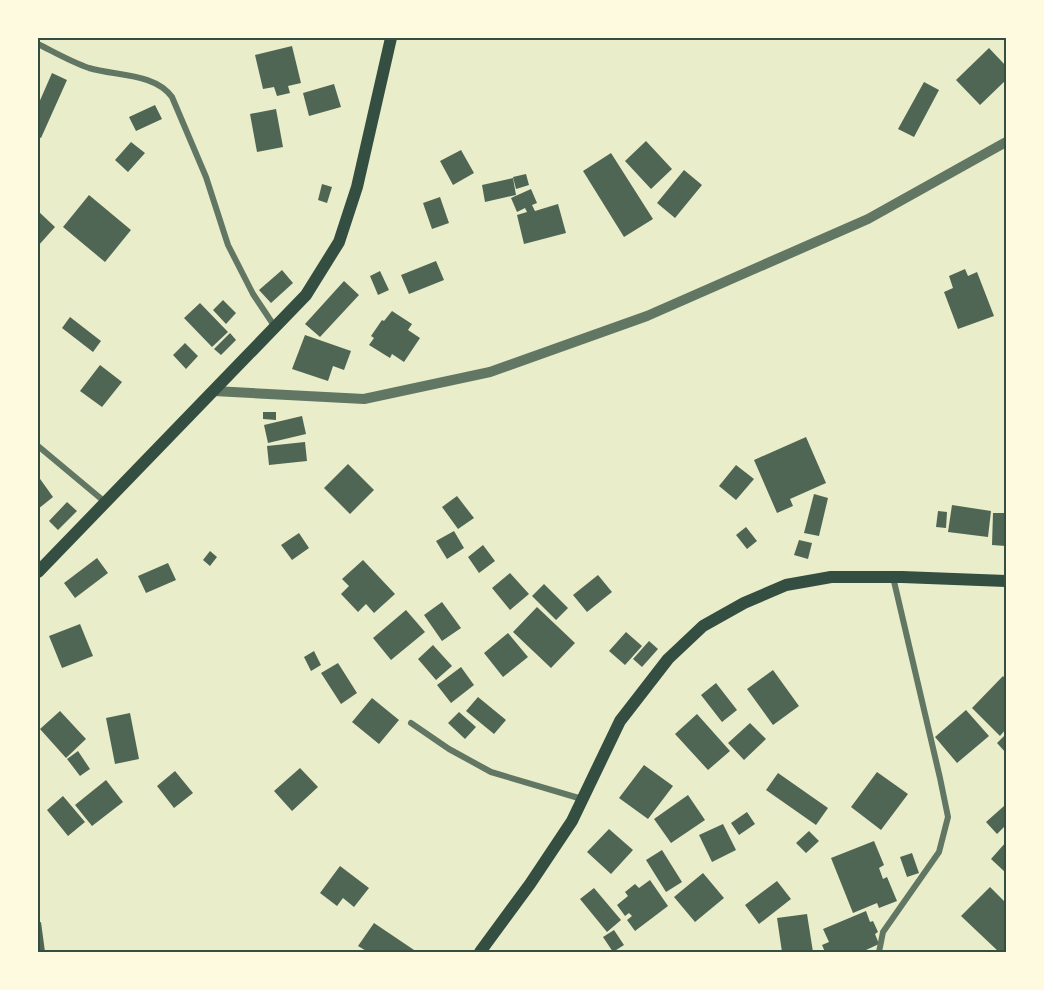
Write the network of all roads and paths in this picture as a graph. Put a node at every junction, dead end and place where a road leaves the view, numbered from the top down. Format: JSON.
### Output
{"nodes":[{"id":1,"x":392,"y":38,"type":"edge"},
{"id":2,"x":38,"y":44,"type":"edge"},
{"id":3,"x":1006,"y":142,"type":"edge"},
{"id":4,"x":274,"y":327,"type":"junction"},
{"id":5,"x":214,"y":391,"type":"junction"},
{"id":6,"x":38,"y":446,"type":"edge"},
{"id":7,"x":105,"y":503,"type":"junction"},
{"id":8,"x":38,"y":572,"type":"edge"},
{"id":9,"x":893,"y":577,"type":"junction"},
{"id":10,"x":1006,"y":581,"type":"edge"},
{"id":11,"x":411,"y":723,"type":"dead end"},
{"id":12,"x":582,"y":799,"type":"junction"},
{"id":13,"x":480,"y":952,"type":"edge"},
{"id":14,"x":879,"y":952,"type":"edge"}],
"edges":[{"from":1,"to":4,"type":"main road"},
{"from":2,"to":4,"type":"street"},
{"from":3,"to":5,"type":"street"},
{"from":4,"to":5,"type":"main road"},
{"from":5,"to":7,"type":"main road"},
{"from":6,"to":7,"type":"street"},
{"from":7,"to":8,"type":"main road"},
{"from":9,"to":10,"type":"main road"},
{"from":9,"to":12,"type":"main road"},
{"from":9,"to":14,"type":"street"},
{"from":11,"to":12,"type":"street"},
{"from":12,"to":13,"type":"main road"}]}
